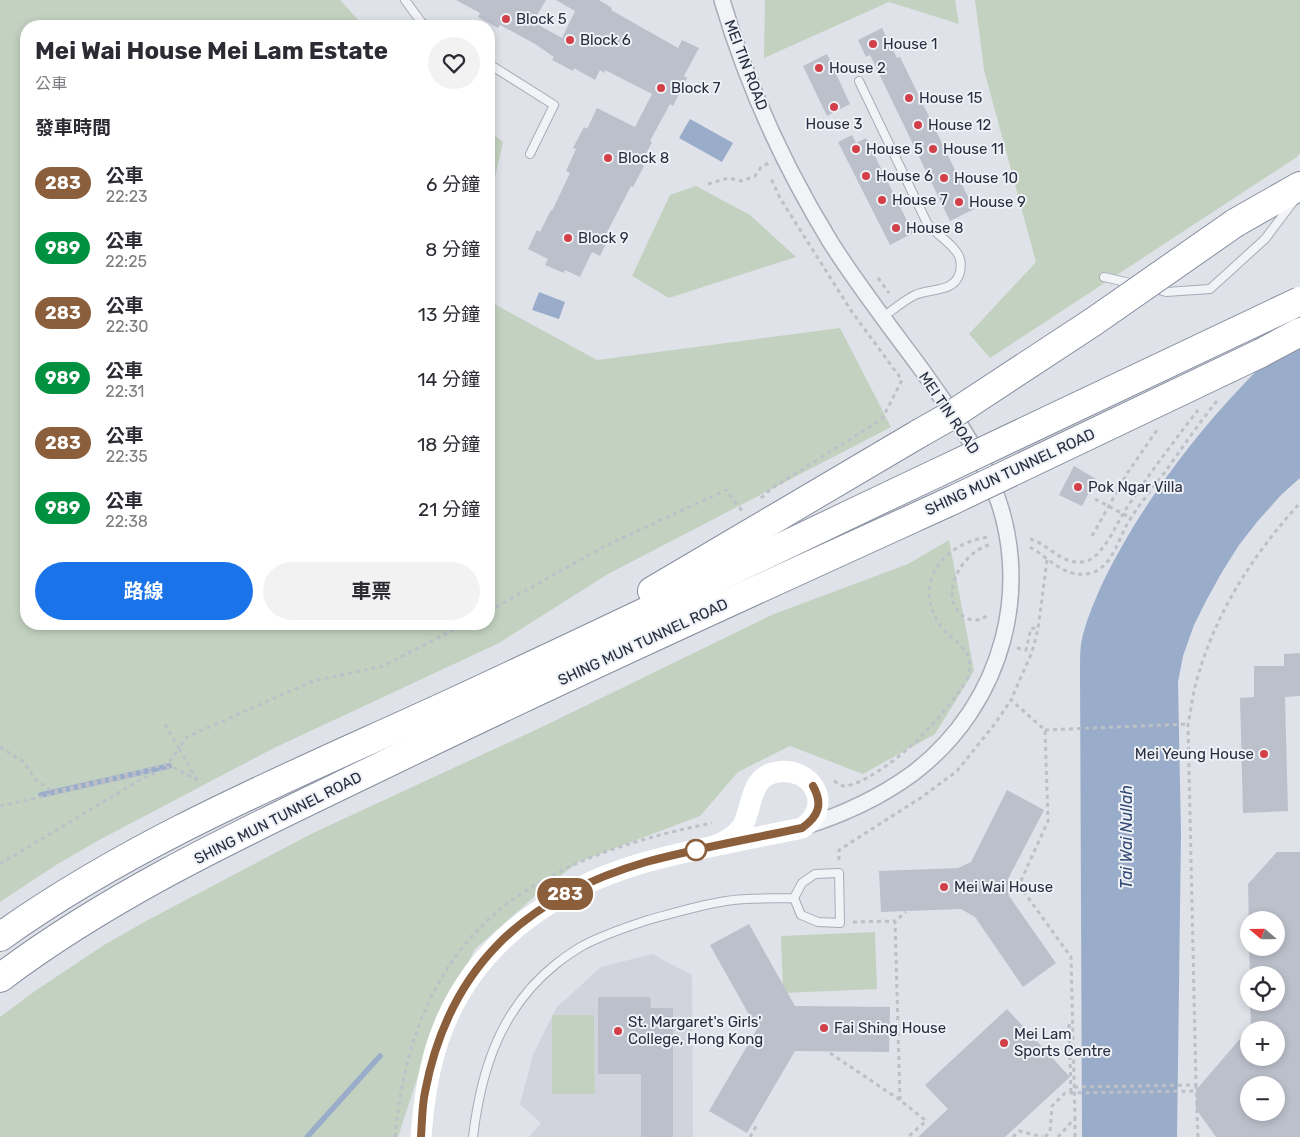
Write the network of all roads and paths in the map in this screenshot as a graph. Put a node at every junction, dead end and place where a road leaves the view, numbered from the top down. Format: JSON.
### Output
{"nodes":[{"id":1,"x":405,"y":0,"type":"edge"},
{"id":2,"x":722,"y":0,"type":"edge"},
{"id":3,"x":420,"y":20,"type":"edge"},
{"id":4,"x":495,"y":68,"type":"edge"},
{"id":5,"x":859,"y":81,"type":"dead end"},
{"id":6,"x":530,"y":154,"type":"dead end"},
{"id":7,"x":771,"y":162,"type":"dead end"},
{"id":8,"x":770,"y":176,"type":"dead end"},
{"id":9,"x":708,"y":184,"type":"dead end"},
{"id":10,"x":1300,"y":186,"type":"edge"},
{"id":11,"x":1300,"y":192,"type":"edge"},
{"id":12,"x":1104,"y":277,"type":"dead end"},
{"id":13,"x":1300,"y":301,"type":"edge"},
{"id":14,"x":882,"y":317,"type":"junction"},
{"id":15,"x":1300,"y":332,"type":"edge"},
{"id":16,"x":1300,"y":339,"type":"edge"},
{"id":17,"x":1261,"y":353,"type":"junction"},
{"id":18,"x":1220,"y":398,"type":"dead end"},
{"id":19,"x":1198,"y":409,"type":"dead end"},
{"id":20,"x":1158,"y":430,"type":"dead end"},
{"id":21,"x":1095,"y":499,"type":"dead end"},
{"id":22,"x":758,"y":501,"type":"dead end"},
{"id":23,"x":1300,"y":503,"type":"edge"},
{"id":24,"x":1108,"y":506,"type":"junction"},
{"id":25,"x":751,"y":507,"type":"dead end"},
{"id":26,"x":1123,"y":513,"type":"junction"},
{"id":27,"x":1131,"y":518,"type":"junction"},
{"id":28,"x":1092,"y":536,"type":"dead end"},
{"id":29,"x":988,"y":537,"type":"dead end"},
{"id":30,"x":1030,"y":539,"type":"dead end"},
{"id":31,"x":989,"y":545,"type":"dead end"},
{"id":32,"x":1030,"y":547,"type":"dead end"},
{"id":33,"x":1047,"y":560,"type":"junction"},
{"id":34,"x":495,"y":608,"type":"edge"},
{"id":35,"x":992,"y":609,"type":"dead end"},
{"id":36,"x":453,"y":630,"type":"edge"},
{"id":37,"x":1038,"y":630,"type":"junction"},
{"id":38,"x":1016,"y":648,"type":"dead end"},
{"id":39,"x":526,"y":669,"type":"junction"},
{"id":40,"x":163,"y":722,"type":"dead end"},
{"id":41,"x":1188,"y":724,"type":"junction"},
{"id":42,"x":1045,"y":730,"type":"junction"},
{"id":43,"x":0,"y":747,"type":"edge"},
{"id":44,"x":178,"y":748,"type":"junction"},
{"id":45,"x":169,"y":765,"type":"junction"},
{"id":46,"x":164,"y":769,"type":"junction"},
{"id":47,"x":832,"y":777,"type":"dead end"},
{"id":48,"x":0,"y":806,"type":"edge"},
{"id":49,"x":716,"y":822,"type":"dead end"},
{"id":50,"x":802,"y":828,"type":"junction"},
{"id":51,"x":714,"y":846,"type":"junction"},
{"id":52,"x":0,"y":864,"type":"edge"},
{"id":53,"x":794,"y":898,"type":"junction"},
{"id":54,"x":906,"y":912,"type":"dead end"},
{"id":55,"x":895,"y":921,"type":"junction"},
{"id":56,"x":840,"y":923,"type":"junction"},
{"id":57,"x":0,"y":938,"type":"edge"},
{"id":58,"x":0,"y":978,"type":"edge"},
{"id":59,"x":1071,"y":1024,"type":"junction"},
{"id":60,"x":830,"y":1053,"type":"dead end"},
{"id":61,"x":1194,"y":1086,"type":"junction"},
{"id":62,"x":1074,"y":1087,"type":"junction"},
{"id":63,"x":1198,"y":1091,"type":"dead end"},
{"id":64,"x":1071,"y":1092,"type":"junction"},
{"id":65,"x":900,"y":1100,"type":"junction"},
{"id":66,"x":1075,"y":1118,"type":"junction"},
{"id":67,"x":758,"y":1123,"type":"dead end"},
{"id":68,"x":395,"y":1137,"type":"edge"},
{"id":69,"x":421,"y":1137,"type":"edge"},
{"id":70,"x":472,"y":1137,"type":"edge"},
{"id":71,"x":750,"y":1137,"type":"edge"},
{"id":72,"x":908,"y":1137,"type":"edge"},
{"id":73,"x":1013,"y":1137,"type":"edge"},
{"id":74,"x":1044,"y":1137,"type":"edge"},
{"id":75,"x":1058,"y":1137,"type":"edge"},
{"id":76,"x":1074,"y":1137,"type":"edge"},
{"id":77,"x":1198,"y":1137,"type":"edge"}],
"edges":[{"from":1,"to":3,"type":"lane"},
{"from":2,"to":14,"type":"street","name":"MEI TIN ROAD"},
{"from":4,"to":6,"type":"lane"},
{"from":5,"to":14,"type":"lane"},
{"from":7,"to":9,"type":"path"},
{"from":8,"to":22,"type":"path"},
{"from":10,"to":39,"type":"highway","bridge":true},
{"from":11,"to":12,"type":"lane"},
{"from":13,"to":39,"type":"highway","name":"SHING MUN TUNNEL ROAD","bridge":true},
{"from":14,"to":50,"type":"street","name":"MEI TIN ROAD"},
{"from":15,"to":17,"type":"highway","name":"SHING MUN TUNNEL ROAD","bridge":true},
{"from":16,"to":17,"type":"highway","bridge":true},
{"from":17,"to":58,"type":"highway","name":"SHING MUN TUNNEL ROAD","bridge":true},
{"from":18,"to":27,"type":"path"},
{"from":19,"to":26,"type":"path"},
{"from":20,"to":24,"type":"path"},
{"from":21,"to":24,"type":"path"},
{"from":23,"to":41,"type":"path"},
{"from":24,"to":26,"type":"path"},
{"from":24,"to":28,"type":"path"},
{"from":25,"to":34,"type":"path"},
{"from":26,"to":27,"type":"path"},
{"from":26,"to":30,"type":"path"},
{"from":27,"to":33,"type":"path"},
{"from":29,"to":47,"type":"path"},
{"from":31,"to":35,"type":"path"},
{"from":32,"to":33,"type":"path"},
{"from":33,"to":37,"type":"path"},
{"from":36,"to":44,"type":"path"},
{"from":37,"to":38,"type":"path"},
{"from":37,"to":42,"type":"path"},
{"from":39,"to":57,"type":"highway","name":"SHING MUN TUNNEL ROAD"},
{"from":40,"to":44,"type":"path"},
{"from":41,"to":42,"type":"path"},
{"from":41,"to":61,"type":"path"},
{"from":42,"to":59,"type":"path"},
{"from":43,"to":45,"type":"path"},
{"from":44,"to":45,"type":"path"},
{"from":44,"to":45,"type":"path"},
{"from":45,"to":46,"type":"path"},
{"from":46,"to":48,"type":"path"},
{"from":46,"to":52,"type":"path"},
{"from":49,"to":68,"type":"path"},
{"from":50,"to":51,"type":"street","name":"MEI TIN ROAD"},
{"from":50,"to":51,"type":"street"},
{"from":51,"to":69,"type":"street","name":"MEI TIN ROAD"},
{"from":53,"to":56,"type":"lane"},
{"from":53,"to":56,"type":"lane"},
{"from":53,"to":70,"type":"lane"},
{"from":54,"to":55,"type":"path"},
{"from":55,"to":56,"type":"path"},
{"from":55,"to":65,"type":"path"},
{"from":59,"to":62,"type":"path"},
{"from":59,"to":64,"type":"path"},
{"from":60,"to":65,"type":"path"},
{"from":61,"to":62,"type":"path"},
{"from":61,"to":77,"type":"path"},
{"from":62,"to":66,"type":"path"},
{"from":63,"to":64,"type":"path","bridge":true},
{"from":64,"to":74,"type":"path","bridge":true},
{"from":65,"to":72,"type":"path"},
{"from":66,"to":75,"type":"path"},
{"from":66,"to":76,"type":"path"},
{"from":67,"to":71,"type":"path"},
{"from":73,"to":74,"type":"path"}]}
